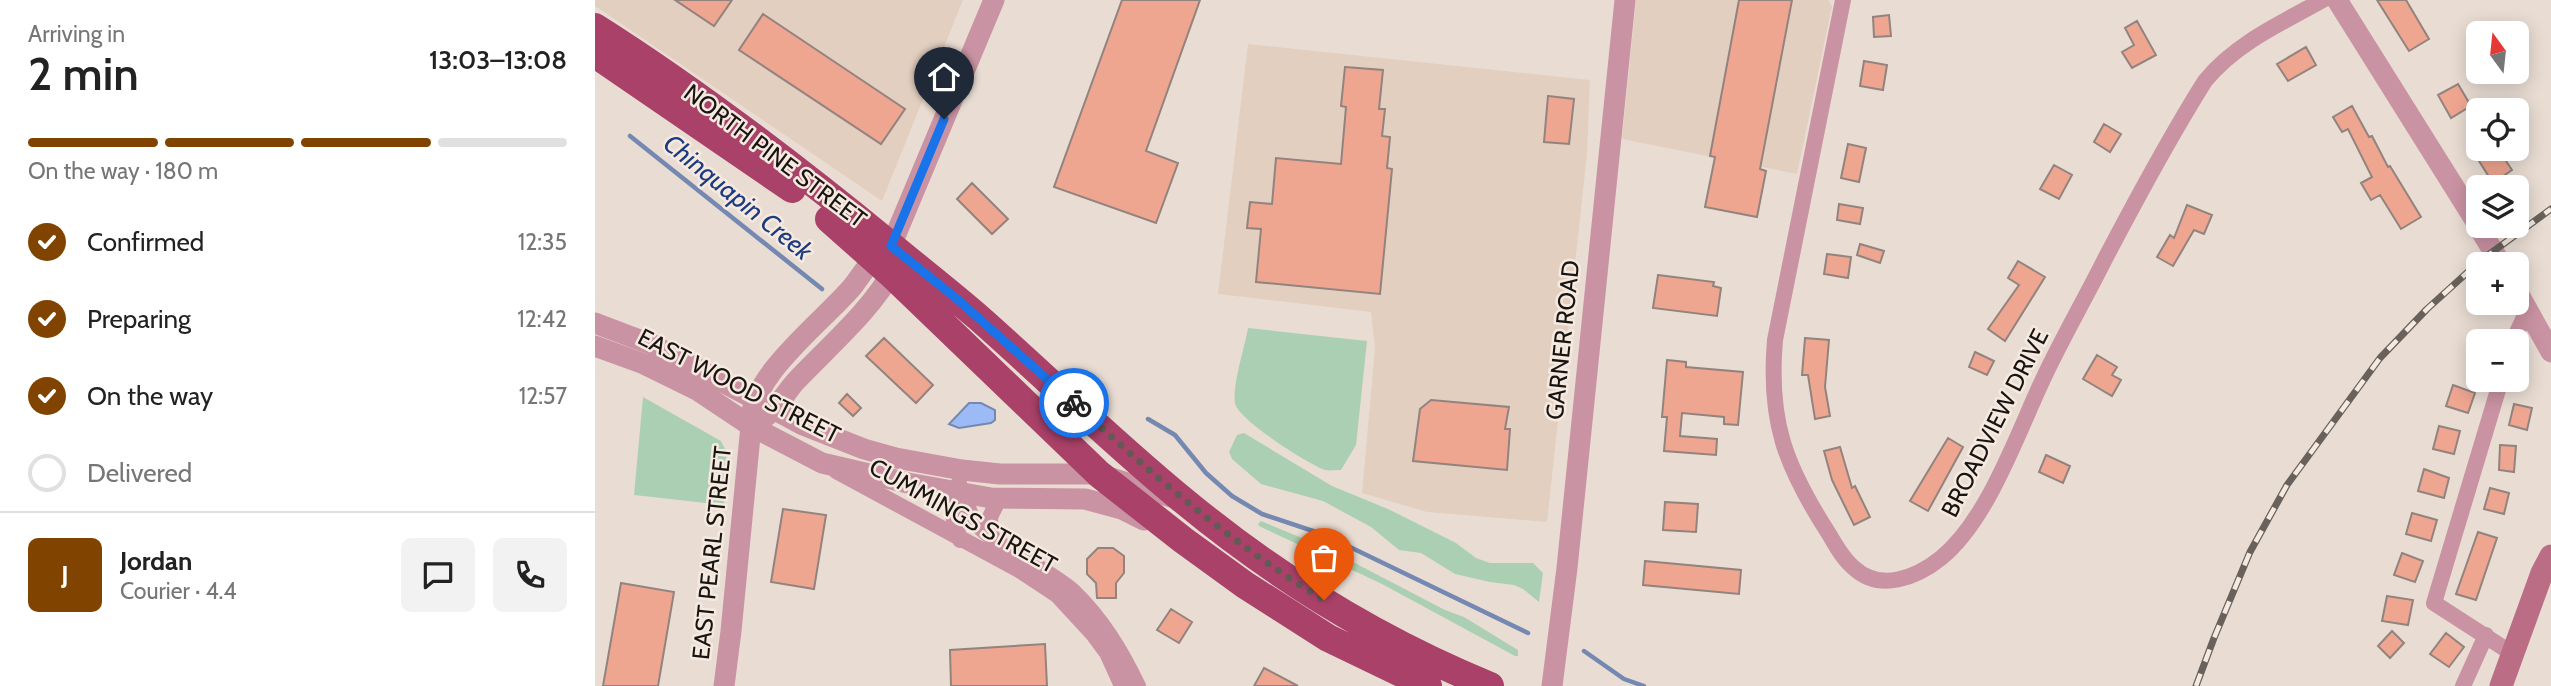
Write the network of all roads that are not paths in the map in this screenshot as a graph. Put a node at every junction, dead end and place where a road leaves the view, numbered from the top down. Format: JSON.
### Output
{"nodes":[{"id":1,"x":994,"y":0,"type":"edge"},
{"id":2,"x":1625,"y":0,"type":"edge"},
{"id":3,"x":1843,"y":0,"type":"edge"},
{"id":4,"x":2323,"y":0,"type":"edge"},
{"id":5,"x":2337,"y":0,"type":"edge"},
{"id":6,"x":595,"y":27,"type":"edge"},
{"id":7,"x":595,"y":54,"type":"edge"},
{"id":8,"x":2466,"y":206,"type":"edge"},
{"id":9,"x":885,"y":259,"type":"junction"},
{"id":10,"x":2529,"y":314,"type":"edge"},
{"id":11,"x":595,"y":323,"type":"edge"},
{"id":12,"x":595,"y":346,"type":"edge"},
{"id":13,"x":2551,"y":352,"type":"edge"},
{"id":14,"x":2497,"y":392,"type":"edge"},
{"id":15,"x":765,"y":406,"type":"junction"},
{"id":16,"x":751,"y":426,"type":"junction"},
{"id":17,"x":821,"y":463,"type":"junction"},
{"id":18,"x":963,"y":470,"type":"junction"},
{"id":19,"x":1099,"y":474,"type":"junction"},
{"id":20,"x":908,"y":483,"type":"junction"},
{"id":21,"x":961,"y":493,"type":"junction"},
{"id":22,"x":883,"y":498,"type":"junction"},
{"id":23,"x":999,"y":499,"type":"junction"},
{"id":24,"x":1183,"y":501,"type":"junction"},
{"id":25,"x":991,"y":537,"type":"junction"},
{"id":26,"x":960,"y":540,"type":"junction"},
{"id":27,"x":1183,"y":540,"type":"junction"},
{"id":28,"x":2551,"y":556,"type":"edge"},
{"id":29,"x":2486,"y":635,"type":"junction"},
{"id":30,"x":2512,"y":654,"type":"junction"},
{"id":31,"x":724,"y":686,"type":"edge"},
{"id":32,"x":1122,"y":686,"type":"edge"},
{"id":33,"x":1138,"y":686,"type":"edge"},
{"id":34,"x":1429,"y":686,"type":"edge"},
{"id":35,"x":1490,"y":686,"type":"edge"},
{"id":36,"x":1552,"y":686,"type":"edge"},
{"id":37,"x":2463,"y":686,"type":"edge"},
{"id":38,"x":2501,"y":686,"type":"edge"}],
"edges":[{"from":1,"to":9,"type":"street","name":"EAST PEARL STREET"},
{"from":2,"to":36,"type":"street","name":"GARNER ROAD"},
{"from":3,"to":4,"type":"street","name":"BROADVIEW DRIVE"},
{"from":5,"to":8,"type":"street"},
{"from":6,"to":9,"type":"highway","name":"NORTH PINE STREET"},
{"from":7,"to":9,"type":"highway","name":"NORTH PINE STREET"},
{"from":9,"to":15,"type":"street","name":"EAST PEARL STREET"},
{"from":9,"to":19,"type":"highway","name":"NORTH PINE STREET"},
{"from":9,"to":24,"type":"highway","name":"NORTH PINE STREET"},
{"from":10,"to":13,"type":"street"},
{"from":11,"to":15,"type":"street","name":"EAST WOOD STREET"},
{"from":12,"to":16,"type":"street","name":"EAST WOOD STREET"},
{"from":14,"to":29,"type":"street"},
{"from":15,"to":16,"type":"street","name":"EAST PEARL STREET"},
{"from":15,"to":18,"type":"street","name":"EAST WOOD STREET"},
{"from":16,"to":17,"type":"street","name":"EAST WOOD STREET"},
{"from":16,"to":31,"type":"street","name":"EAST PEARL STREET"},
{"from":17,"to":20,"type":"street","name":"EAST WOOD STREET"},
{"from":17,"to":22,"type":"street","name":"CUMMINGS STREET"},
{"from":18,"to":19,"type":"street","name":"EAST WOOD STREET"},
{"from":18,"to":21,"type":"street"},
{"from":19,"to":24,"type":"street","name":"EAST WOOD STREET"},
{"from":19,"to":27,"type":"highway","name":"NORTH PINE STREET"},
{"from":20,"to":21,"type":"street","name":"EAST WOOD STREET"},
{"from":20,"to":22,"type":"street"},
{"from":21,"to":23,"type":"street","name":"EAST WOOD STREET"},
{"from":21,"to":25,"type":"street","name":"CUMMINGS STREET"},
{"from":21,"to":26,"type":"street"},
{"from":22,"to":26,"type":"street","name":"CUMMINGS STREET"},
{"from":23,"to":25,"type":"street"},
{"from":23,"to":27,"type":"street","name":"EAST WOOD STREET"},
{"from":24,"to":35,"type":"highway","name":"NORTH PINE STREET"},
{"from":25,"to":33,"type":"street","name":"CUMMINGS STREET"},
{"from":26,"to":32,"type":"street","name":"CUMMINGS STREET"},
{"from":27,"to":34,"type":"highway","name":"NORTH PINE STREET"},
{"from":28,"to":30,"type":"main road"},
{"from":29,"to":30,"type":"street"},
{"from":29,"to":37,"type":"street"},
{"from":30,"to":38,"type":"main road"}]}
